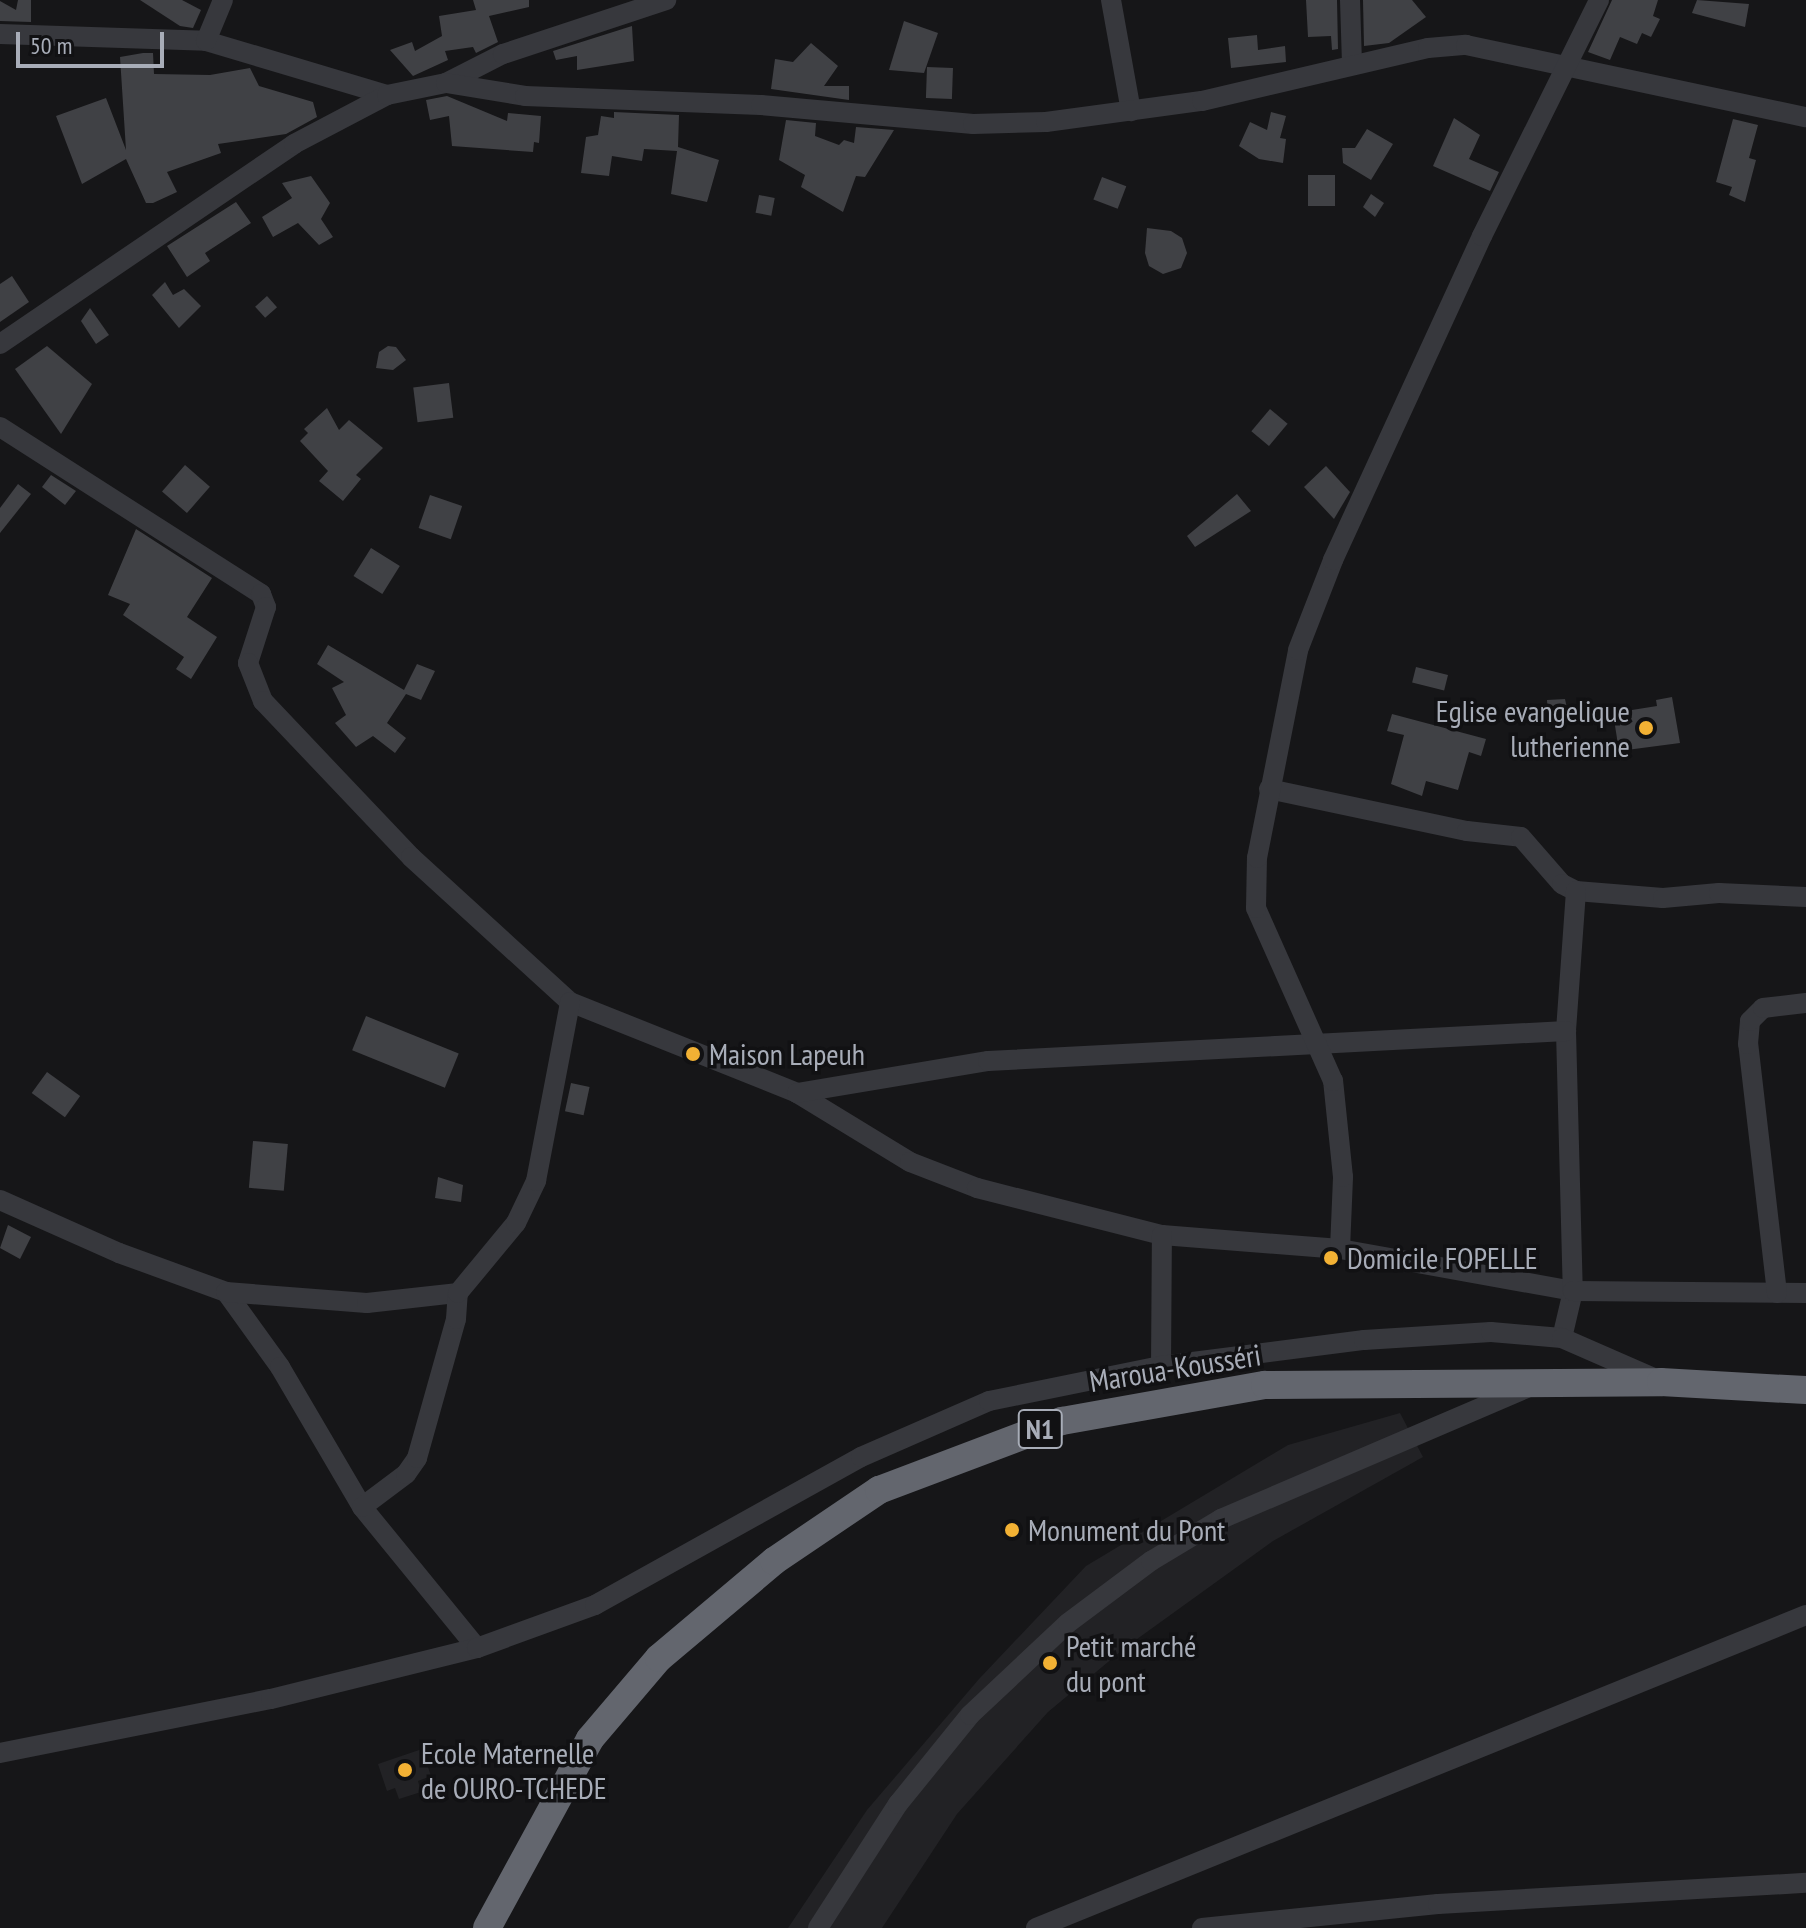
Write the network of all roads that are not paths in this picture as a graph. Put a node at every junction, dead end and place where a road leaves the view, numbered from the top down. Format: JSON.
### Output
{"nodes":[{"id":1,"x":223,"y":0,"type":"edge"},
{"id":2,"x":666,"y":0,"type":"edge"},
{"id":3,"x":1111,"y":0,"type":"edge"},
{"id":4,"x":1350,"y":0,"type":"edge"},
{"id":5,"x":1599,"y":0,"type":"edge"},
{"id":6,"x":2,"y":40,"type":"edge"},
{"id":7,"x":206,"y":41,"type":"junction"},
{"id":8,"x":1352,"y":65,"type":"junction"},
{"id":9,"x":1570,"y":68,"type":"junction"},
{"id":10,"x":446,"y":83,"type":"junction"},
{"id":11,"x":387,"y":95,"type":"junction"},
{"id":12,"x":1131,"y":111,"type":"junction"},
{"id":13,"x":1806,"y":117,"type":"edge"},
{"id":14,"x":0,"y":344,"type":"edge"},
{"id":15,"x":0,"y":427,"type":"edge"},
{"id":16,"x":1269,"y":789,"type":"junction"},
{"id":17,"x":1576,"y":891,"type":"junction"},
{"id":18,"x":1806,"y":897,"type":"edge"},
{"id":19,"x":570,"y":1002,"type":"junction"},
{"id":20,"x":1806,"y":1003,"type":"edge"},
{"id":21,"x":1566,"y":1031,"type":"junction"},
{"id":22,"x":1321,"y":1046,"type":"junction"},
{"id":23,"x":797,"y":1093,"type":"junction"},
{"id":24,"x":0,"y":1200,"type":"edge"},
{"id":25,"x":1162,"y":1235,"type":"junction"},
{"id":26,"x":1340,"y":1249,"type":"junction"},
{"id":27,"x":1573,"y":1291,"type":"junction"},
{"id":28,"x":226,"y":1292,"type":"junction"},
{"id":29,"x":458,"y":1293,"type":"junction"},
{"id":30,"x":1777,"y":1293,"type":"junction"},
{"id":31,"x":1806,"y":1293,"type":"edge"},
{"id":32,"x":1562,"y":1338,"type":"junction"},
{"id":33,"x":1161,"y":1366,"type":"junction"},
{"id":34,"x":1661,"y":1382,"type":"junction"},
{"id":35,"x":1537,"y":1384,"type":"junction"},
{"id":36,"x":1806,"y":1390,"type":"edge"},
{"id":37,"x":362,"y":1507,"type":"junction"},
{"id":38,"x":1806,"y":1615,"type":"edge"},
{"id":39,"x":477,"y":1648,"type":"junction"},
{"id":40,"x":0,"y":1753,"type":"edge"},
{"id":41,"x":1806,"y":1883,"type":"edge"},
{"id":42,"x":487,"y":1928,"type":"edge"},
{"id":43,"x":818,"y":1928,"type":"edge"},
{"id":44,"x":1036,"y":1928,"type":"edge"},
{"id":45,"x":1202,"y":1928,"type":"edge"}],
"edges":[{"from":1,"to":7,"type":"street"},
{"from":2,"to":10,"type":"street"},
{"from":3,"to":12,"type":"street"},
{"from":4,"to":8,"type":"street"},
{"from":5,"to":9,"type":"street"},
{"from":6,"to":7,"type":"street"},
{"from":7,"to":11,"type":"street"},
{"from":8,"to":9,"type":"street"},
{"from":8,"to":12,"type":"street"},
{"from":9,"to":13,"type":"street"},
{"from":9,"to":16,"type":"street"},
{"from":10,"to":11,"type":"street"},
{"from":10,"to":12,"type":"street"},
{"from":11,"to":14,"type":"street"},
{"from":15,"to":19,"type":"street"},
{"from":16,"to":17,"type":"street"},
{"from":16,"to":22,"type":"street"},
{"from":17,"to":18,"type":"street"},
{"from":17,"to":21,"type":"street"},
{"from":19,"to":23,"type":"street"},
{"from":19,"to":29,"type":"street"},
{"from":20,"to":30,"type":"street"},
{"from":21,"to":22,"type":"street"},
{"from":21,"to":27,"type":"street"},
{"from":22,"to":23,"type":"street"},
{"from":22,"to":26,"type":"street"},
{"from":23,"to":25,"type":"street"},
{"from":24,"to":28,"type":"street"},
{"from":25,"to":26,"type":"street"},
{"from":25,"to":33,"type":"street"},
{"from":26,"to":27,"type":"street"},
{"from":27,"to":30,"type":"street"},
{"from":27,"to":32,"type":"street"},
{"from":28,"to":29,"type":"street"},
{"from":28,"to":37,"type":"street"},
{"from":29,"to":37,"type":"street"},
{"from":30,"to":31,"type":"street"},
{"from":32,"to":33,"type":"street"},
{"from":32,"to":34,"type":"street"},
{"from":33,"to":39,"type":"street"},
{"from":34,"to":35,"type":"highway","name":"Maroua-Kousséri","number":"N1"},
{"from":34,"to":36,"type":"highway","name":"Maroua-Kousséri","number":"N1"},
{"from":35,"to":42,"type":"highway","name":"Maroua-Kousséri","number":"N1"},
{"from":35,"to":43,"type":"street"},
{"from":37,"to":39,"type":"street"},
{"from":38,"to":44,"type":"street"},
{"from":39,"to":40,"type":"street"},
{"from":41,"to":45,"type":"street"}]}
